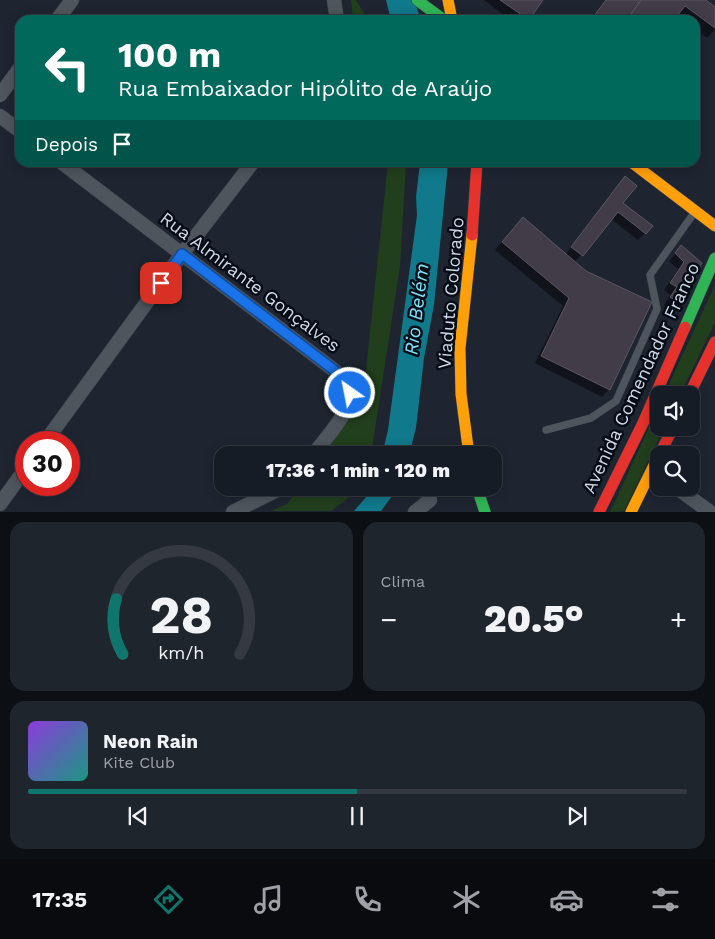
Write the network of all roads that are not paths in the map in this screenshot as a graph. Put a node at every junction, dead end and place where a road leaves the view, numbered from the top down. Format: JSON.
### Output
{"nodes":[{"id":1,"x":72,"y":0,"type":"edge"},
{"id":2,"x":334,"y":0,"type":"edge"},
{"id":3,"x":418,"y":0,"type":"edge"},
{"id":4,"x":433,"y":0,"type":"edge"},
{"id":5,"x":448,"y":0,"type":"edge"},
{"id":6,"x":61,"y":15,"type":"edge"},
{"id":7,"x":336,"y":15,"type":"edge"},
{"id":8,"x":436,"y":15,"type":"edge"},
{"id":9,"x":438,"y":15,"type":"edge"},
{"id":10,"x":451,"y":15,"type":"edge"},
{"id":11,"x":15,"y":75,"type":"edge"},
{"id":12,"x":0,"y":95,"type":"edge"},
{"id":13,"x":0,"y":116,"type":"edge"},
{"id":14,"x":15,"y":127,"type":"edge"},
{"id":15,"x":68,"y":167,"type":"edge"},
{"id":16,"x":249,"y":167,"type":"edge"},
{"id":17,"x":477,"y":167,"type":"edge"},
{"id":18,"x":638,"y":167,"type":"edge"},
{"id":19,"x":695,"y":211,"type":"junction"},
{"id":20,"x":715,"y":226,"type":"edge"},
{"id":21,"x":182,"y":254,"type":"junction"},
{"id":22,"x":715,"y":258,"type":"edge"},
{"id":23,"x":715,"y":342,"type":"edge"},
{"id":24,"x":693,"y":386,"type":"edge"},
{"id":25,"x":546,"y":430,"type":"dead end"},
{"id":26,"x":53,"y":431,"type":"edge"},
{"id":27,"x":320,"y":446,"type":"edge"},
{"id":28,"x":468,"y":446,"type":"edge"},
{"id":29,"x":650,"y":480,"type":"edge"},
{"id":30,"x":15,"y":483,"type":"edge"},
{"id":31,"x":265,"y":496,"type":"edge"},
{"id":32,"x":480,"y":496,"type":"edge"},
{"id":33,"x":688,"y":496,"type":"edge"},
{"id":34,"x":430,"y":500,"type":"dead end"},
{"id":35,"x":0,"y":504,"type":"edge"},
{"id":36,"x":233,"y":512,"type":"edge"},
{"id":37,"x":415,"y":512,"type":"edge"},
{"id":38,"x":485,"y":512,"type":"edge"},
{"id":39,"x":599,"y":512,"type":"edge"},
{"id":40,"x":631,"y":512,"type":"edge"},
{"id":41,"x":710,"y":512,"type":"edge"}],
"edges":[{"from":1,"to":6,"type":"street"},
{"from":2,"to":7,"type":"street"},
{"from":3,"to":8,"type":"main road"},
{"from":4,"to":9,"type":"main road"},
{"from":5,"to":10,"type":"main road"},
{"from":11,"to":12,"type":"street"},
{"from":13,"to":14,"type":"street"},
{"from":15,"to":21,"type":"street","name":"Rua Almirante Gonçalves"},
{"from":16,"to":21,"type":"street"},
{"from":17,"to":28,"type":"main road","name":"Viaduto Colorado"},
{"from":18,"to":19,"type":"main road"},
{"from":19,"to":20,"type":"main road"},
{"from":19,"to":25,"type":"lane"},
{"from":21,"to":26,"type":"street"},
{"from":21,"to":27,"type":"street","name":"Rua Almirante Gonçalves"},
{"from":22,"to":39,"type":"main road","name":"Avenida Comendador Franco"},
{"from":23,"to":24,"type":"main road"},
{"from":29,"to":40,"type":"main road"},
{"from":30,"to":35,"type":"street"},
{"from":31,"to":36,"type":"street"},
{"from":32,"to":38,"type":"main road"},
{"from":33,"to":41,"type":"street"},
{"from":34,"to":37,"type":"street"}]}
